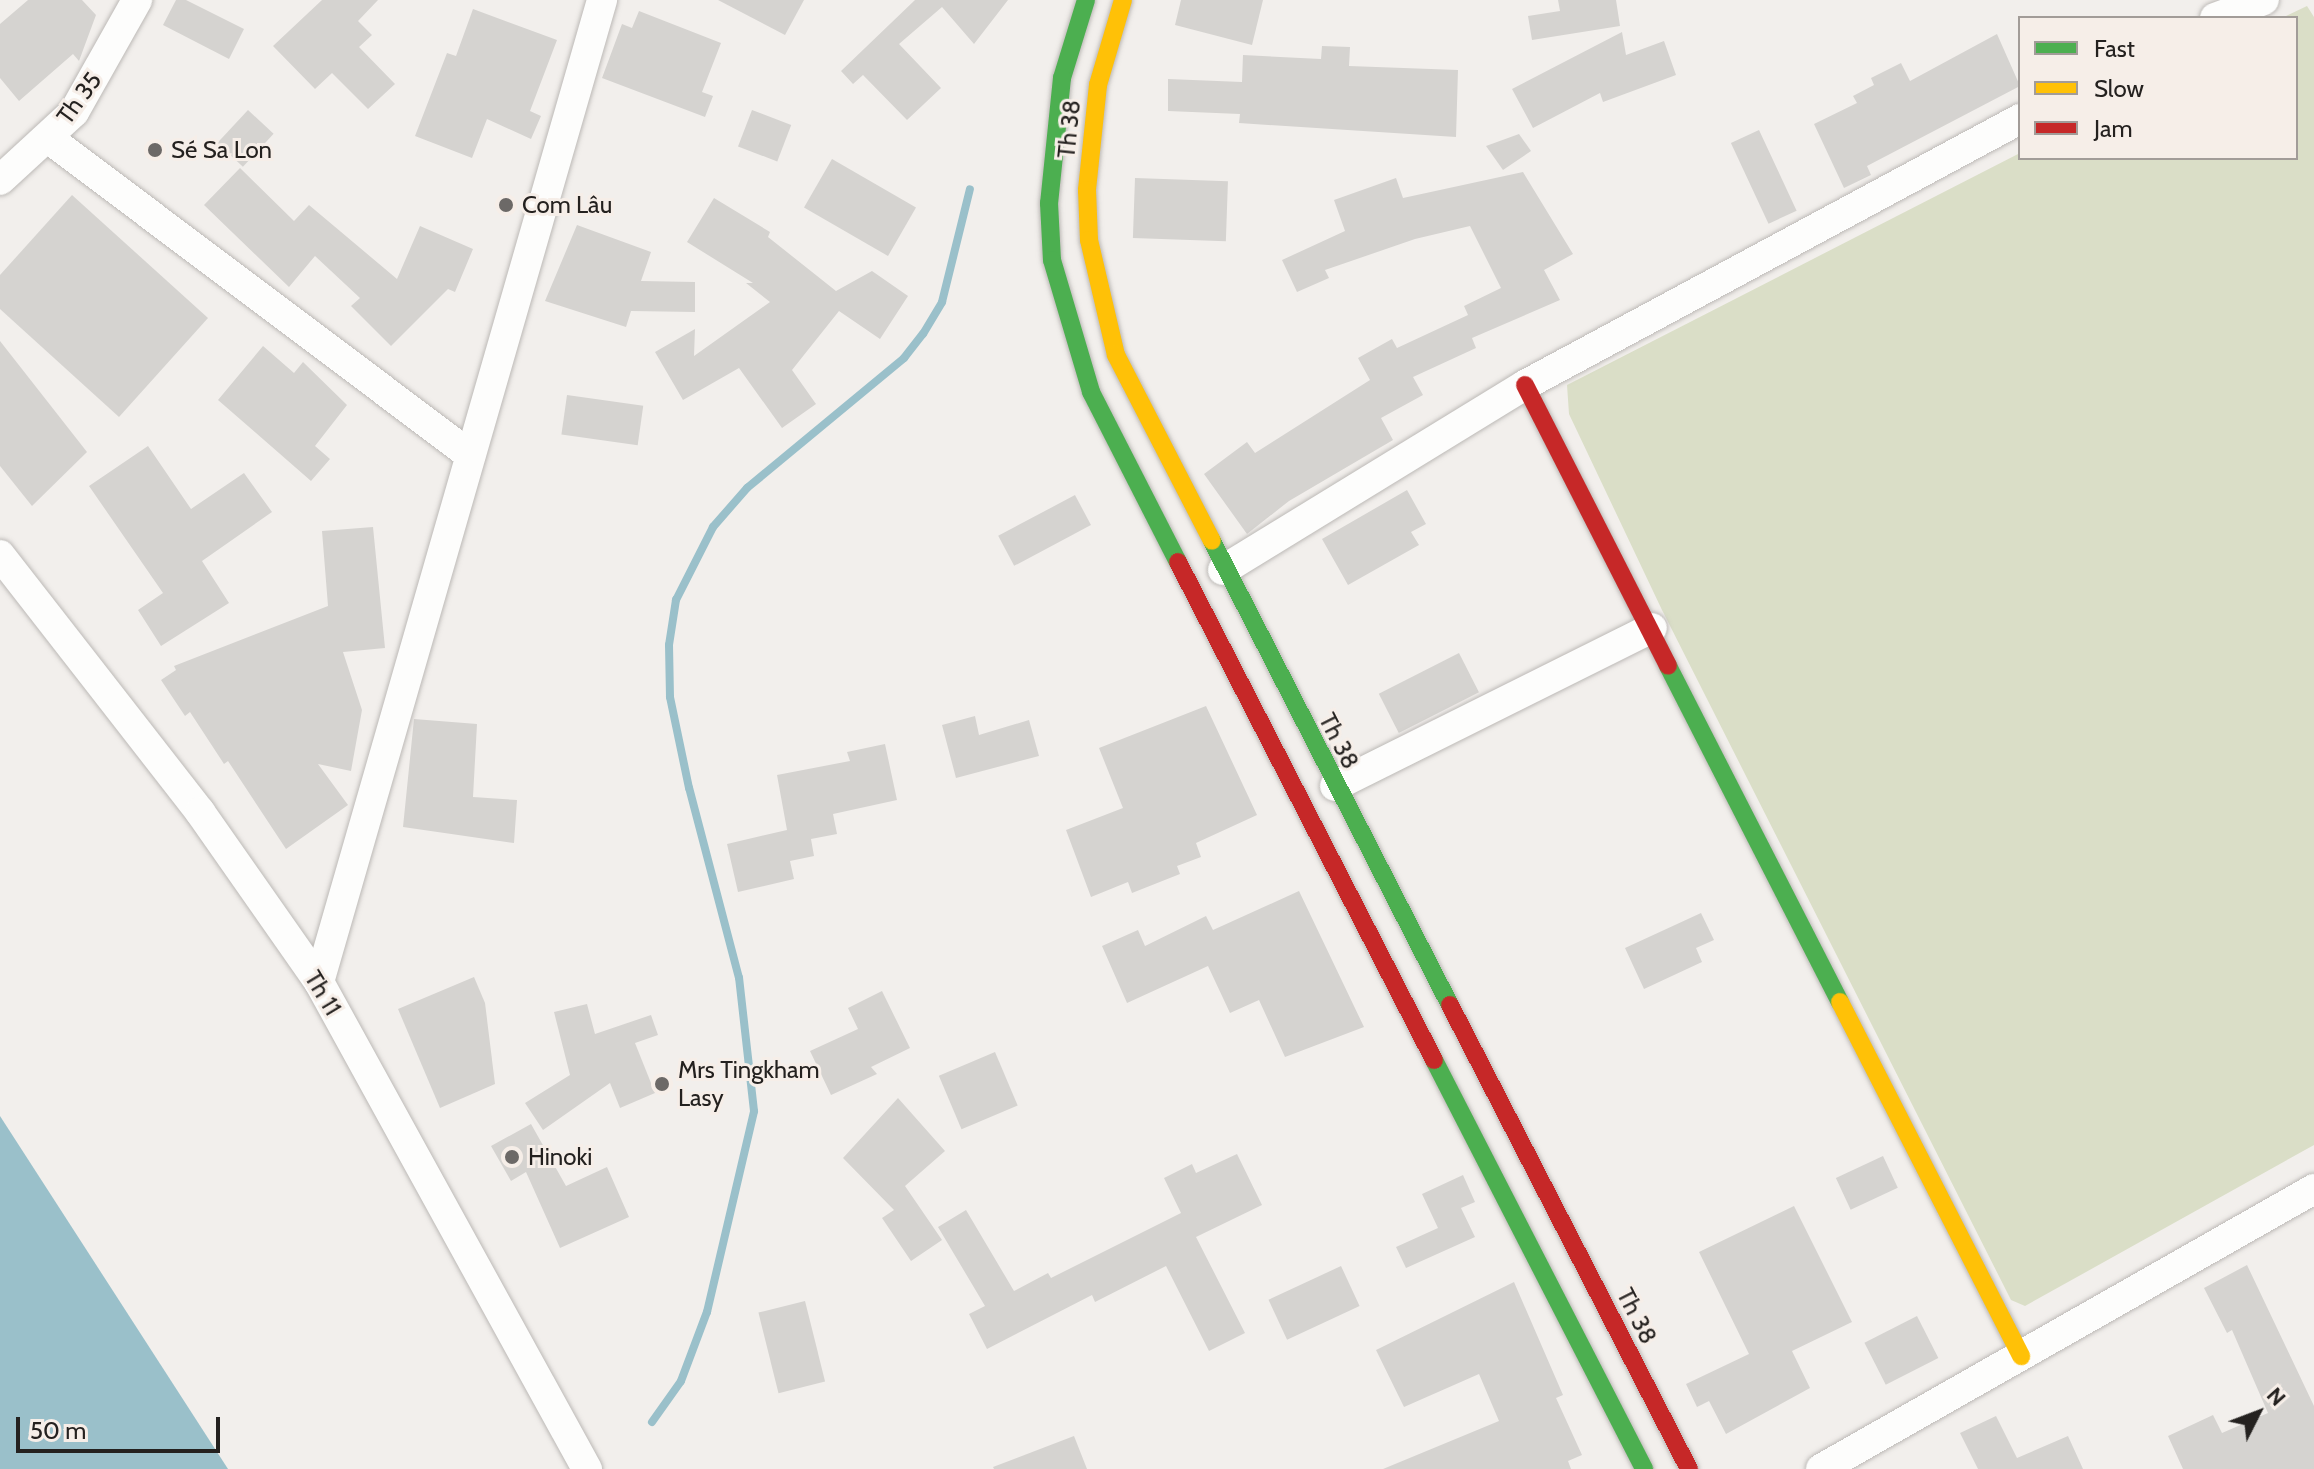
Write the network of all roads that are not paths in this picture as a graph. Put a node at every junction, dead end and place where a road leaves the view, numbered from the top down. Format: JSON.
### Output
{"nodes":[{"id":1,"x":137,"y":0,"type":"edge"},
{"id":2,"x":602,"y":0,"type":"edge"},
{"id":3,"x":1086,"y":0,"type":"edge"},
{"id":4,"x":1123,"y":0,"type":"edge"},
{"id":5,"x":2264,"y":0,"type":"edge"},
{"id":6,"x":2220,"y":16,"type":"edge"},
{"id":7,"x":2018,"y":120,"type":"edge"},
{"id":8,"x":48,"y":138,"type":"junction"},
{"id":9,"x":0,"y":180,"type":"edge"},
{"id":10,"x":1525,"y":385,"type":"junction"},
{"id":11,"x":470,"y":455,"type":"junction"},
{"id":12,"x":0,"y":555,"type":"edge"},
{"id":13,"x":1223,"y":570,"type":"junction"},
{"id":14,"x":1652,"y":628,"type":"junction"},
{"id":15,"x":1335,"y":786,"type":"junction"},
{"id":16,"x":319,"y":982,"type":"junction"},
{"id":17,"x":2314,"y":1189,"type":"edge"},
{"id":18,"x":2021,"y":1356,"type":"junction"},
{"id":19,"x":587,"y":1469,"type":"edge"},
{"id":20,"x":1644,"y":1469,"type":"edge"},
{"id":21,"x":1689,"y":1469,"type":"edge"},
{"id":22,"x":1821,"y":1469,"type":"edge"}],
"edges":[{"from":1,"to":8,"type":"street","name":"Th 35"},
{"from":2,"to":11,"type":"street"},
{"from":3,"to":20,"type":"street","name":"Th 38"},
{"from":4,"to":13,"type":"street","name":"Th 38"},
{"from":5,"to":6,"type":"street"},
{"from":7,"to":10,"type":"street"},
{"from":8,"to":9,"type":"street","name":"Th 35"},
{"from":8,"to":11,"type":"street"},
{"from":10,"to":13,"type":"street"},
{"from":10,"to":14,"type":"street"},
{"from":11,"to":16,"type":"street"},
{"from":12,"to":16,"type":"street","name":"Th 11"},
{"from":13,"to":15,"type":"street","name":"Th 38"},
{"from":14,"to":15,"type":"street"},
{"from":14,"to":18,"type":"street"},
{"from":15,"to":21,"type":"street","name":"Th 38"},
{"from":16,"to":19,"type":"street","name":"Th 11"},
{"from":17,"to":18,"type":"street"},
{"from":18,"to":22,"type":"street"}]}
